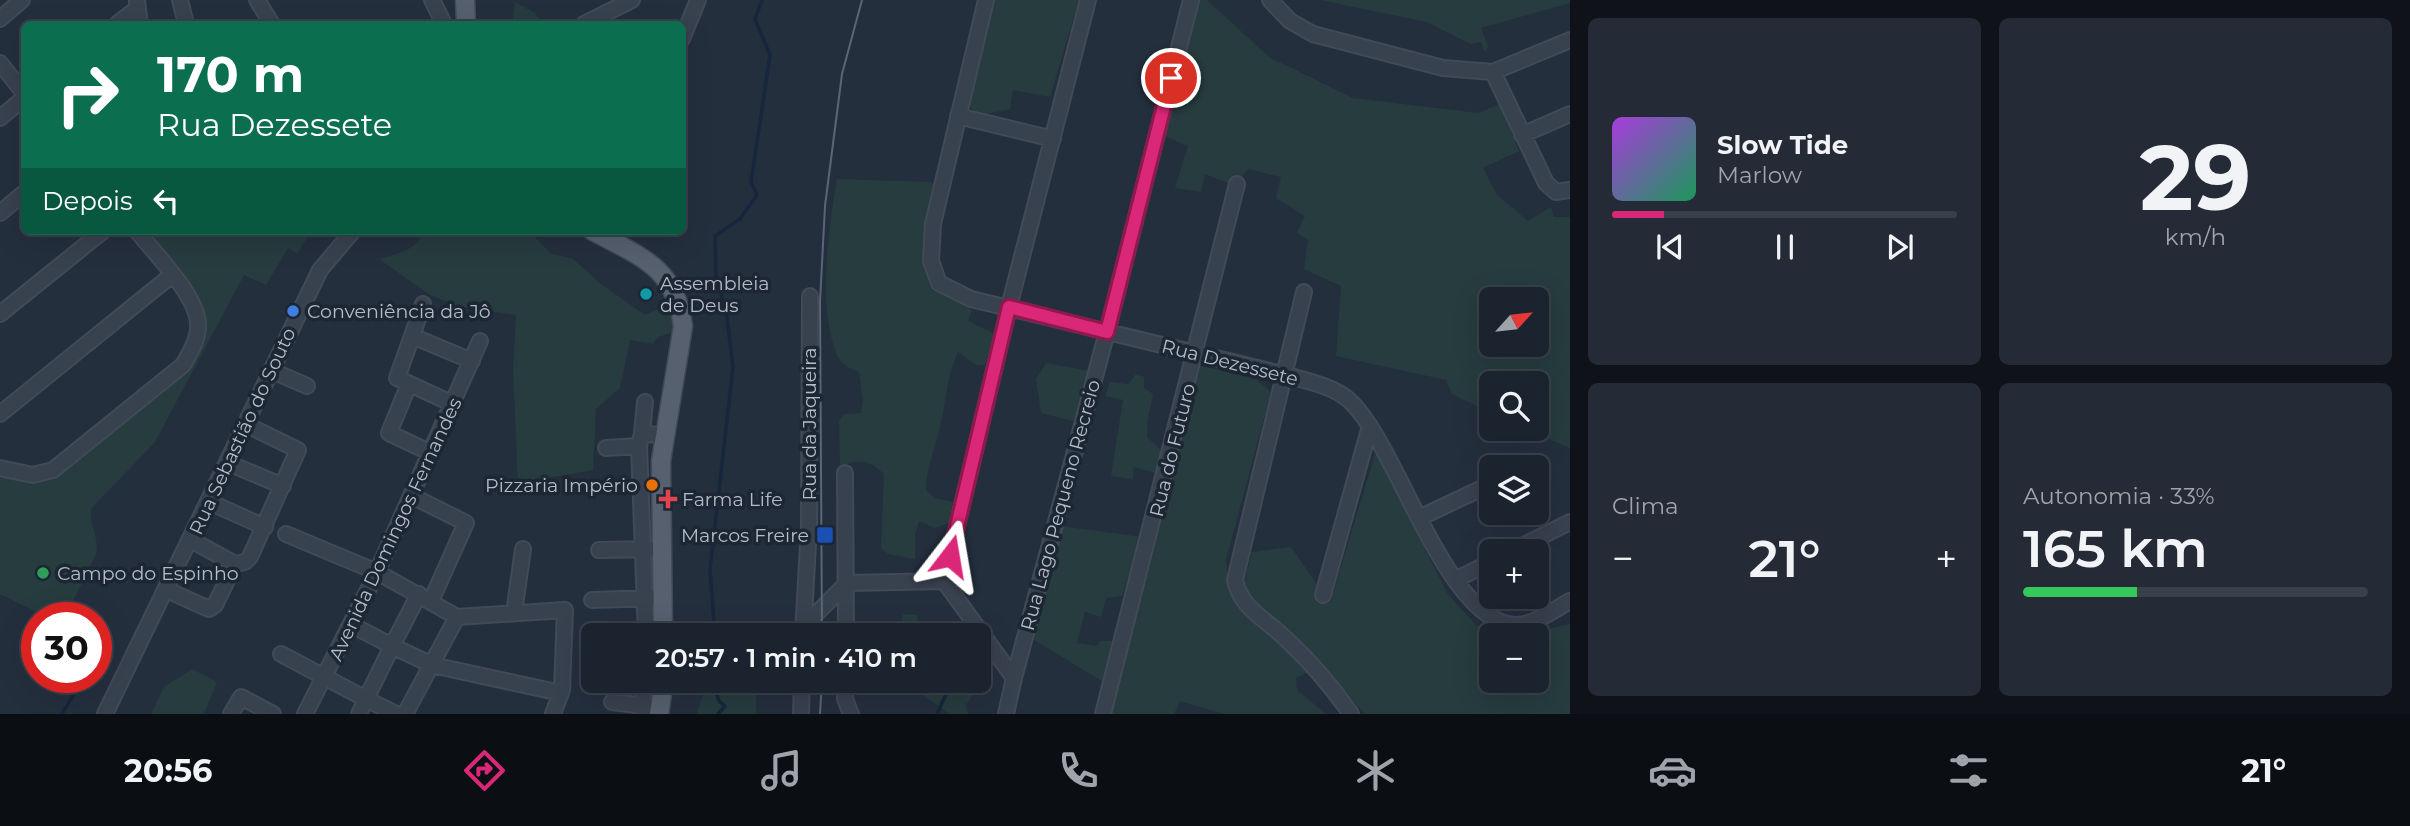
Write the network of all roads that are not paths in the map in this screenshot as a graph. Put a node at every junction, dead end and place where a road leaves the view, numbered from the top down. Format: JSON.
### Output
{"nodes":[{"id":1,"x":22,"y":0,"type":"edge"},
{"id":2,"x":180,"y":0,"type":"edge"},
{"id":3,"x":257,"y":0,"type":"edge"},
{"id":4,"x":432,"y":0,"type":"edge"},
{"id":5,"x":465,"y":0,"type":"edge"},
{"id":6,"x":698,"y":0,"type":"edge"},
{"id":7,"x":986,"y":0,"type":"edge"},
{"id":8,"x":1088,"y":0,"type":"edge"},
{"id":9,"x":1191,"y":0,"type":"edge"},
{"id":10,"x":1270,"y":0,"type":"edge"},
{"id":11,"x":632,"y":2,"type":"edge"},
{"id":12,"x":138,"y":4,"type":"edge"},
{"id":13,"x":0,"y":19,"type":"edge"},
{"id":14,"x":120,"y":21,"type":"edge"},
{"id":15,"x":185,"y":21,"type":"edge"},
{"id":16,"x":270,"y":21,"type":"edge"},
{"id":17,"x":442,"y":21,"type":"edge"},
{"id":18,"x":466,"y":21,"type":"edge"},
{"id":19,"x":591,"y":21,"type":"edge"},
{"id":20,"x":686,"y":29,"type":"edge"},
{"id":21,"x":1570,"y":40,"type":"edge"},
{"id":22,"x":0,"y":63,"type":"edge"},
{"id":23,"x":1493,"y":72,"type":"junction"},
{"id":24,"x":21,"y":92,"type":"edge"},
{"id":25,"x":21,"y":99,"type":"edge"},
{"id":26,"x":1570,"y":114,"type":"edge"},
{"id":27,"x":958,"y":116,"type":"junction"},
{"id":28,"x":0,"y":118,"type":"edge"},
{"id":29,"x":1522,"y":135,"type":"junction"},
{"id":30,"x":1053,"y":139,"type":"junction"},
{"id":31,"x":1237,"y":184,"type":"dead end"},
{"id":32,"x":1570,"y":190,"type":"edge"},
{"id":33,"x":21,"y":196,"type":"edge"},
{"id":34,"x":0,"y":213,"type":"edge"},
{"id":35,"x":98,"y":235,"type":"edge"},
{"id":36,"x":140,"y":235,"type":"edge"},
{"id":37,"x":350,"y":235,"type":"edge"},
{"id":38,"x":603,"y":235,"type":"edge"},
{"id":39,"x":172,"y":275,"type":"junction"},
{"id":40,"x":1304,"y":292,"type":"dead end"},
{"id":41,"x":810,"y":296,"type":"dead end"},
{"id":42,"x":423,"y":304,"type":"dead end"},
{"id":43,"x":1009,"y":307,"type":"junction"},
{"id":44,"x":0,"y":314,"type":"edge"},
{"id":45,"x":1107,"y":332,"type":"junction"},
{"id":46,"x":412,"y":336,"type":"junction"},
{"id":47,"x":480,"y":341,"type":"dead end"},
{"id":48,"x":1196,"y":354,"type":"junction"},
{"id":49,"x":472,"y":360,"type":"junction"},
{"id":50,"x":271,"y":370,"type":"junction"},
{"id":51,"x":1286,"y":375,"type":"junction"},
{"id":52,"x":409,"y":384,"type":"junction"},
{"id":53,"x":307,"y":386,"type":"dead end"},
{"id":54,"x":645,"y":402,"type":"dead end"},
{"id":55,"x":453,"y":404,"type":"junction"},
{"id":56,"x":0,"y":414,"type":"edge"},
{"id":57,"x":245,"y":424,"type":"junction"},
{"id":58,"x":1370,"y":426,"type":"junction"},
{"id":59,"x":664,"y":436,"type":"junction"},
{"id":60,"x":641,"y":440,"type":"junction"},
{"id":61,"x":606,"y":448,"type":"dead end"},
{"id":62,"x":431,"y":453,"type":"junction"},
{"id":63,"x":228,"y":463,"type":"junction"},
{"id":64,"x":0,"y":468,"type":"edge"},
{"id":65,"x":845,"y":473,"type":"dead end"},
{"id":66,"x":283,"y":486,"type":"junction"},
{"id":67,"x":1479,"y":490,"type":"edge"},
{"id":68,"x":412,"y":496,"type":"junction"},
{"id":69,"x":661,"y":499,"type":"junction"},
{"id":70,"x":209,"y":502,"type":"junction"},
{"id":71,"x":641,"y":502,"type":"junction"},
{"id":72,"x":1419,"y":519,"type":"junction"},
{"id":73,"x":1570,"y":522,"type":"edge"},
{"id":74,"x":265,"y":527,"type":"junction"},
{"id":75,"x":286,"y":534,"type":"dead end"},
{"id":76,"x":1536,"y":539,"type":"edge"},
{"id":77,"x":191,"y":540,"type":"junction"},
{"id":78,"x":662,"y":548,"type":"junction"},
{"id":79,"x":523,"y":549,"type":"dead end"},
{"id":80,"x":643,"y":549,"type":"junction"},
{"id":81,"x":599,"y":550,"type":"dead end"},
{"id":82,"x":235,"y":564,"type":"junction"},
{"id":83,"x":1479,"y":568,"type":"edge"},
{"id":84,"x":377,"y":572,"type":"junction"},
{"id":85,"x":1455,"y":580,"type":"junction"},
{"id":86,"x":944,"y":582,"type":"junction"},
{"id":87,"x":847,"y":583,"type":"junction"},
{"id":88,"x":167,"y":590,"type":"junction"},
{"id":89,"x":1323,"y":595,"type":"dead end"},
{"id":90,"x":426,"y":598,"type":"junction"},
{"id":91,"x":654,"y":598,"type":"junction"},
{"id":92,"x":592,"y":600,"type":"dead end"},
{"id":93,"x":1570,"y":601,"type":"edge"},
{"id":94,"x":514,"y":613,"type":"junction"},
{"id":95,"x":457,"y":617,"type":"junction"},
{"id":96,"x":649,"y":623,"type":"edge"},
{"id":97,"x":660,"y":623,"type":"edge"},
{"id":98,"x":801,"y":623,"type":"edge"},
{"id":99,"x":809,"y":623,"type":"edge"},
{"id":100,"x":846,"y":623,"type":"edge"},
{"id":101,"x":352,"y":625,"type":"junction"},
{"id":102,"x":392,"y":646,"type":"junction"},
{"id":103,"x":281,"y":654,"type":"dead end"},
{"id":104,"x":432,"y":665,"type":"junction"},
{"id":105,"x":325,"y":678,"type":"junction"},
{"id":106,"x":1014,"y":678,"type":"junction"},
{"id":107,"x":561,"y":693,"type":"junction"},
{"id":108,"x":647,"y":693,"type":"edge"},
{"id":109,"x":660,"y":693,"type":"edge"},
{"id":110,"x":802,"y":693,"type":"edge"},
{"id":111,"x":845,"y":693,"type":"edge"},
{"id":112,"x":366,"y":699,"type":"junction"},
{"id":113,"x":612,"y":702,"type":"dead end"},
{"id":114,"x":651,"y":711,"type":"edge"},
{"id":115,"x":105,"y":714,"type":"edge"},
{"id":116,"x":231,"y":714,"type":"edge"},
{"id":117,"x":273,"y":714,"type":"edge"},
{"id":118,"x":305,"y":714,"type":"edge"},
{"id":119,"x":359,"y":714,"type":"edge"},
{"id":120,"x":396,"y":714,"type":"edge"},
{"id":121,"x":405,"y":714,"type":"edge"},
{"id":122,"x":553,"y":714,"type":"edge"},
{"id":123,"x":801,"y":714,"type":"edge"},
{"id":124,"x":851,"y":714,"type":"edge"},
{"id":125,"x":1006,"y":714,"type":"edge"},
{"id":126,"x":1103,"y":714,"type":"edge"},
{"id":127,"x":1351,"y":714,"type":"edge"}],
"edges":[{"from":1,"to":13,"type":"street"},
{"from":2,"to":15,"type":"street"},
{"from":3,"to":16,"type":"street"},
{"from":4,"to":17,"type":"street"},
{"from":5,"to":18,"type":"main road"},
{"from":6,"to":20,"type":"street"},
{"from":7,"to":27,"type":"street","name":"Rua Dezessete"},
{"from":8,"to":30,"type":"street"},
{"from":9,"to":45,"type":"street","name":"Rua Lago Pequeno Recreio"},
{"from":10,"to":23,"type":"street"},
{"from":11,"to":19,"type":"street"},
{"from":12,"to":14,"type":"street"},
{"from":21,"to":23,"type":"street"},
{"from":22,"to":24,"type":"street"},
{"from":23,"to":29,"type":"street"},
{"from":25,"to":28,"type":"street"},
{"from":26,"to":29,"type":"street"},
{"from":27,"to":30,"type":"street"},
{"from":27,"to":43,"type":"street","name":"Rua Dezessete"},
{"from":29,"to":32,"type":"street"},
{"from":30,"to":43,"type":"street"},
{"from":31,"to":48,"type":"street","name":"Rua do Futuro"},
{"from":33,"to":34,"type":"street"},
{"from":35,"to":44,"type":"street"},
{"from":36,"to":39,"type":"street"},
{"from":37,"to":50,"type":"street","name":"Rua Sebastião do Souto"},
{"from":38,"to":59,"type":"main road"},
{"from":39,"to":56,"type":"street"},
{"from":39,"to":64,"type":"street"},
{"from":40,"to":51,"type":"street"},
{"from":41,"to":98,"type":"street","name":"Rua da Jaqueira"},
{"from":42,"to":46,"type":"street"},
{"from":43,"to":45,"type":"street","name":"Rua Dezessete"},
{"from":43,"to":86,"type":"street"},
{"from":45,"to":48,"type":"street","name":"Rua Dezessete"},
{"from":45,"to":106,"type":"street","name":"Rua Lago Pequeno Recreio"},
{"from":46,"to":49,"type":"street"},
{"from":46,"to":52,"type":"street"},
{"from":47,"to":49,"type":"street","name":"Avenida Domingos Fernandes"},
{"from":48,"to":51,"type":"street","name":"Rua Dezessete"},
{"from":48,"to":126,"type":"street","name":"Rua do Futuro"},
{"from":49,"to":55,"type":"street","name":"Avenida Domingos Fernandes"},
{"from":50,"to":53,"type":"street"},
{"from":50,"to":57,"type":"street","name":"Rua Sebastião do Souto"},
{"from":51,"to":58,"type":"street","name":"Rua Dezessete"},
{"from":51,"to":127,"type":"street"},
{"from":52,"to":55,"type":"street"},
{"from":52,"to":62,"type":"street"},
{"from":54,"to":60,"type":"street"},
{"from":55,"to":62,"type":"street","name":"Avenida Domingos Fernandes"},
{"from":57,"to":63,"type":"street","name":"Rua Sebastião do Souto"},
{"from":57,"to":66,"type":"street"},
{"from":58,"to":72,"type":"street","name":"Rua Dezessete"},
{"from":58,"to":89,"type":"street"},
{"from":59,"to":60,"type":"street"},
{"from":59,"to":69,"type":"main road"},
{"from":60,"to":61,"type":"street"},
{"from":60,"to":71,"type":"street"},
{"from":62,"to":68,"type":"street","name":"Avenida Domingos Fernandes"},
{"from":63,"to":66,"type":"street"},
{"from":63,"to":70,"type":"street","name":"Rua Sebastião do Souto"},
{"from":65,"to":87,"type":"street"},
{"from":66,"to":74,"type":"street"},
{"from":67,"to":72,"type":"street"},
{"from":68,"to":84,"type":"street","name":"Avenida Domingos Fernandes"},
{"from":68,"to":90,"type":"street"},
{"from":69,"to":71,"type":"street"},
{"from":69,"to":78,"type":"main road"},
{"from":70,"to":74,"type":"street"},
{"from":70,"to":77,"type":"street","name":"Rua Sebastião do Souto"},
{"from":71,"to":80,"type":"street"},
{"from":72,"to":85,"type":"street","name":"Rua Dezessete"},
{"from":73,"to":76,"type":"street"},
{"from":74,"to":82,"type":"street"},
{"from":75,"to":84,"type":"street"},
{"from":77,"to":82,"type":"street"},
{"from":77,"to":88,"type":"street","name":"Rua Sebastião do Souto"},
{"from":78,"to":80,"type":"street"},
{"from":78,"to":91,"type":"main road"},
{"from":79,"to":94,"type":"street"},
{"from":80,"to":81,"type":"street"},
{"from":80,"to":91,"type":"street"},
{"from":82,"to":88,"type":"street"},
{"from":83,"to":85,"type":"street"},
{"from":84,"to":90,"type":"street"},
{"from":84,"to":101,"type":"street","name":"Avenida Domingos Fernandes"},
{"from":85,"to":93,"type":"street","name":"Rua Dezessete"},
{"from":86,"to":87,"type":"street"},
{"from":86,"to":106,"type":"street"},
{"from":87,"to":99,"type":"street"},
{"from":87,"to":100,"type":"street"},
{"from":88,"to":115,"type":"street","name":"Rua Sebastião do Souto"},
{"from":90,"to":95,"type":"street"},
{"from":90,"to":102,"type":"street"},
{"from":91,"to":92,"type":"street"},
{"from":91,"to":96,"type":"street"},
{"from":91,"to":97,"type":"main road"},
{"from":94,"to":95,"type":"street"},
{"from":94,"to":107,"type":"street"},
{"from":95,"to":104,"type":"street"},
{"from":101,"to":102,"type":"street"},
{"from":101,"to":105,"type":"street","name":"Avenida Domingos Fernandes"},
{"from":102,"to":104,"type":"street"},
{"from":102,"to":112,"type":"street"},
{"from":103,"to":105,"type":"street"},
{"from":104,"to":107,"type":"street"},
{"from":104,"to":121,"type":"street"},
{"from":105,"to":112,"type":"street"},
{"from":105,"to":118,"type":"street","name":"Avenida Domingos Fernandes"},
{"from":106,"to":125,"type":"street","name":"Rua Lago Pequeno Recreio"},
{"from":107,"to":122,"type":"street"},
{"from":108,"to":114,"type":"street"},
{"from":109,"to":114,"type":"main road"},
{"from":110,"to":123,"type":"street"},
{"from":111,"to":124,"type":"street"},
{"from":112,"to":119,"type":"street"},
{"from":112,"to":120,"type":"street"},
{"from":113,"to":114,"type":"street"},
{"from":116,"to":117,"type":"street"}]}
